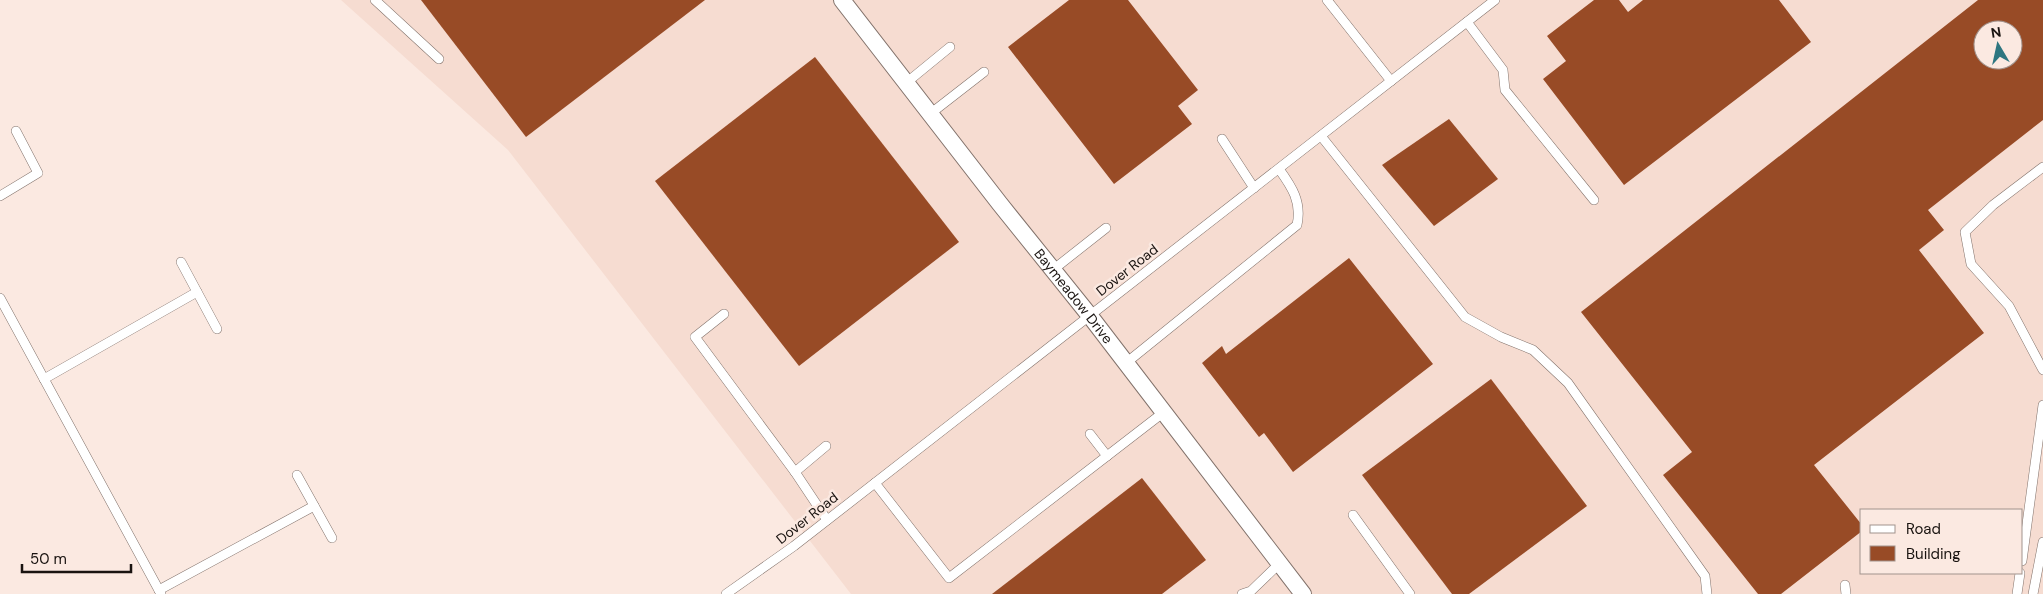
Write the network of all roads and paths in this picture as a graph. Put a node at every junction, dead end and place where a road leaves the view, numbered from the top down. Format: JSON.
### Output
{"nodes":[{"id":1,"x":375,"y":0,"type":"edge"},
{"id":2,"x":842,"y":0,"type":"edge"},
{"id":3,"x":1327,"y":0,"type":"edge"},
{"id":4,"x":1495,"y":0,"type":"edge"},
{"id":5,"x":1467,"y":22,"type":"junction"},
{"id":6,"x":950,"y":47,"type":"dead end"},
{"id":7,"x":439,"y":58,"type":"dead end"},
{"id":8,"x":984,"y":72,"type":"dead end"},
{"id":9,"x":1391,"y":81,"type":"junction"},
{"id":10,"x":906,"y":83,"type":"junction"},
{"id":11,"x":930,"y":114,"type":"junction"},
{"id":12,"x":16,"y":132,"type":"dead end"},
{"id":13,"x":1321,"y":136,"type":"junction"},
{"id":14,"x":1222,"y":139,"type":"dead end"},
{"id":15,"x":2043,"y":167,"type":"edge"},
{"id":16,"x":1279,"y":169,"type":"junction"},
{"id":17,"x":1254,"y":188,"type":"junction"},
{"id":18,"x":0,"y":196,"type":"edge"},
{"id":19,"x":1594,"y":200,"type":"dead end"},
{"id":20,"x":1106,"y":228,"type":"dead end"},
{"id":21,"x":181,"y":262,"type":"dead end"},
{"id":22,"x":1054,"y":270,"type":"junction"},
{"id":23,"x":197,"y":292,"type":"junction"},
{"id":24,"x":0,"y":298,"type":"edge"},
{"id":25,"x":724,"y":314,"type":"dead end"},
{"id":26,"x":1090,"y":316,"type":"junction"},
{"id":27,"x":216,"y":329,"type":"dead end"},
{"id":28,"x":1126,"y":363,"type":"junction"},
{"id":29,"x":2043,"y":370,"type":"edge"},
{"id":30,"x":44,"y":379,"type":"junction"},
{"id":31,"x":2043,"y":405,"type":"edge"},
{"id":32,"x":1164,"y":412,"type":"junction"},
{"id":33,"x":1090,"y":434,"type":"dead end"},
{"id":34,"x":826,"y":446,"type":"dead end"},
{"id":35,"x":1107,"y":456,"type":"junction"},
{"id":36,"x":795,"y":472,"type":"junction"},
{"id":37,"x":297,"y":475,"type":"dead end"},
{"id":38,"x":875,"y":482,"type":"junction"},
{"id":39,"x":314,"y":506,"type":"junction"},
{"id":40,"x":1353,"y":515,"type":"dead end"},
{"id":41,"x":826,"y":520,"type":"junction"},
{"id":42,"x":332,"y":538,"type":"dead end"},
{"id":43,"x":2043,"y":542,"type":"edge"},
{"id":44,"x":2023,"y":554,"type":"edge"},
{"id":45,"x":1279,"y":564,"type":"junction"},
{"id":46,"x":2020,"y":574,"type":"edge"},
{"id":47,"x":160,"y":592,"type":"edge"},
{"id":48,"x":726,"y":594,"type":"edge"},
{"id":49,"x":1242,"y":594,"type":"edge"},
{"id":50,"x":1303,"y":594,"type":"edge"},
{"id":51,"x":1410,"y":594,"type":"edge"},
{"id":52,"x":1707,"y":594,"type":"edge"},
{"id":53,"x":2017,"y":594,"type":"edge"},
{"id":54,"x":2033,"y":594,"type":"edge"}],
"edges":[{"from":1,"to":7,"type":"lane"},
{"from":2,"to":10,"type":"street","name":"Baymeadow Drive"},
{"from":3,"to":9,"type":"lane"},
{"from":4,"to":5,"type":"lane","name":"Dover Road"},
{"from":5,"to":9,"type":"lane","name":"Dover Road"},
{"from":5,"to":19,"type":"lane"},
{"from":6,"to":10,"type":"lane"},
{"from":8,"to":11,"type":"lane"},
{"from":9,"to":13,"type":"lane","name":"Dover Road"},
{"from":10,"to":11,"type":"street","name":"Baymeadow Drive"},
{"from":11,"to":22,"type":"street","name":"Baymeadow Drive"},
{"from":12,"to":18,"type":"lane"},
{"from":13,"to":16,"type":"lane","name":"Dover Road"},
{"from":13,"to":52,"type":"lane"},
{"from":14,"to":17,"type":"lane"},
{"from":15,"to":29,"type":"lane"},
{"from":16,"to":17,"type":"lane","name":"Dover Road"},
{"from":16,"to":28,"type":"lane"},
{"from":17,"to":26,"type":"lane","name":"Dover Road"},
{"from":20,"to":22,"type":"lane"},
{"from":21,"to":23,"type":"lane"},
{"from":22,"to":26,"type":"street","name":"Baymeadow Drive"},
{"from":23,"to":27,"type":"lane"},
{"from":23,"to":30,"type":"lane"},
{"from":24,"to":30,"type":"lane"},
{"from":25,"to":36,"type":"lane"},
{"from":26,"to":28,"type":"street","name":"Baymeadow Drive"},
{"from":26,"to":38,"type":"lane","name":"Dover Road"},
{"from":28,"to":32,"type":"street","name":"Baymeadow Drive"},
{"from":30,"to":47,"type":"lane"},
{"from":31,"to":44,"type":"lane"},
{"from":32,"to":35,"type":"lane"},
{"from":32,"to":45,"type":"street","name":"Baymeadow Drive"},
{"from":33,"to":35,"type":"lane"},
{"from":34,"to":36,"type":"lane"},
{"from":35,"to":38,"type":"lane"},
{"from":36,"to":41,"type":"lane"},
{"from":37,"to":39,"type":"lane"},
{"from":38,"to":41,"type":"lane","name":"Dover Road"},
{"from":39,"to":42,"type":"lane"},
{"from":39,"to":47,"type":"lane"},
{"from":40,"to":51,"type":"lane"},
{"from":41,"to":48,"type":"lane","name":"Dover Road"},
{"from":43,"to":54,"type":"lane"},
{"from":45,"to":49,"type":"lane"},
{"from":45,"to":50,"type":"street","name":"Baymeadow Drive"},
{"from":46,"to":53,"type":"lane"}]}
